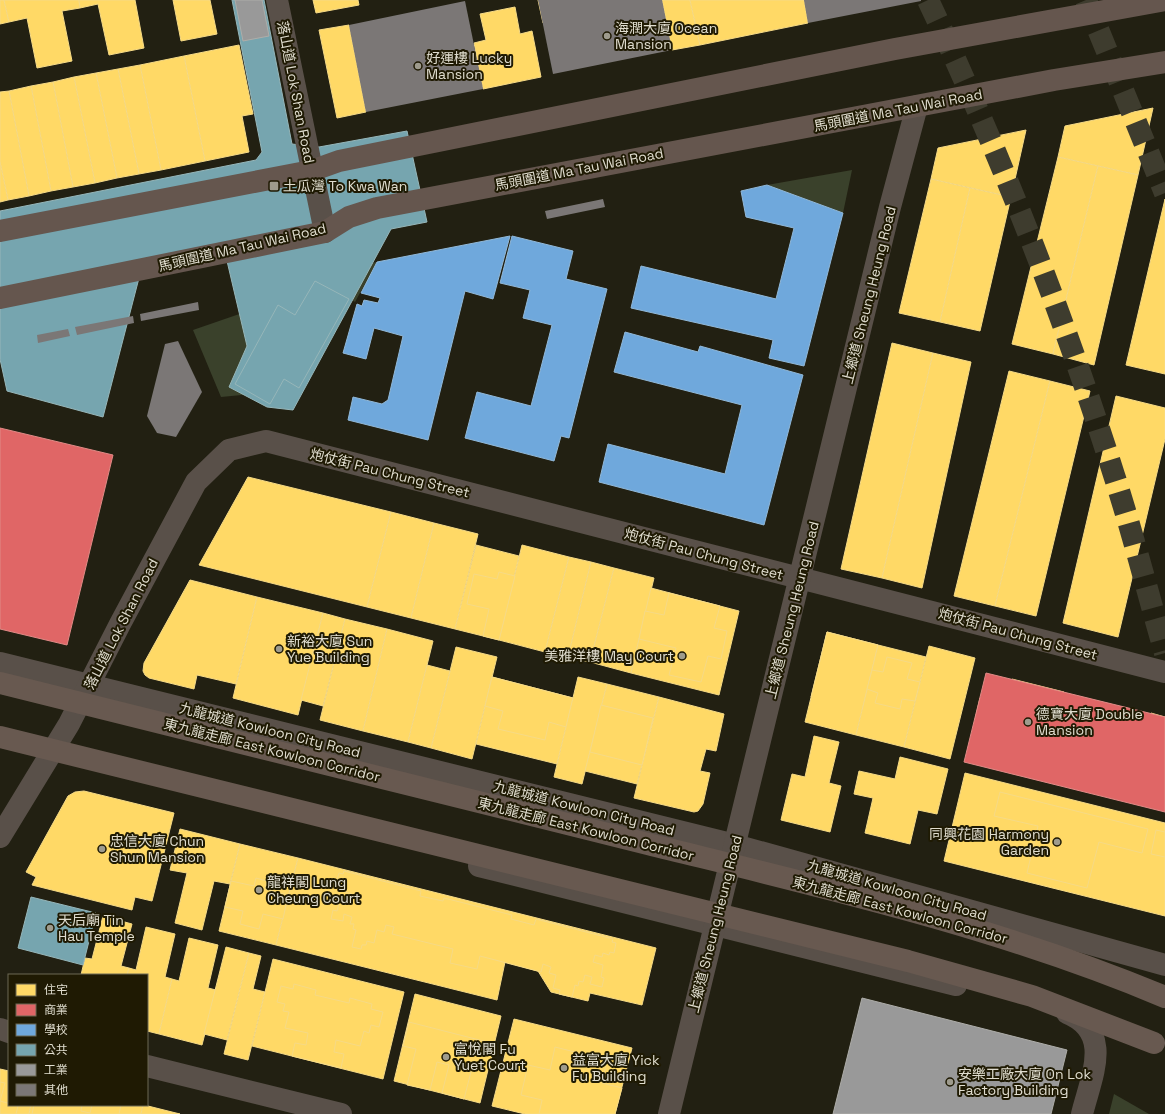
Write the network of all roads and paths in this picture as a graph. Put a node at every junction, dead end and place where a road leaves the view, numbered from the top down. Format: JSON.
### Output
{"nodes":[{"id":1,"x":277,"y":0,"type":"edge"},
{"id":2,"x":1165,"y":0,"type":"edge"},
{"id":3,"x":1165,"y":62,"type":"edge"},
{"id":4,"x":917,"y":106,"type":"junction"},
{"id":5,"x":312,"y":171,"type":"junction"},
{"id":6,"x":0,"y":231,"type":"edge"},
{"id":7,"x":325,"y":232,"type":"junction"},
{"id":8,"x":0,"y":298,"type":"edge"},
{"id":9,"x":266,"y":441,"type":"joint"},
{"id":10,"x":800,"y":580,"type":"junction"},
{"id":11,"x":0,"y":663,"type":"edge"},
{"id":12,"x":1165,"y":672,"type":"edge"},
{"id":13,"x":0,"y":683,"type":"edge"},
{"id":14,"x":90,"y":685,"type":"junction"},
{"id":15,"x":0,"y":737,"type":"edge"},
{"id":16,"x":0,"y":748,"type":"edge"},
{"id":17,"x":47,"y":760,"type":"junction"},
{"id":18,"x":0,"y":837,"type":"edge"},
{"id":19,"x":735,"y":845,"type":"junction"},
{"id":20,"x":715,"y":925,"type":"junction"},
{"id":21,"x":1165,"y":965,"type":"edge"},
{"id":22,"x":1165,"y":997,"type":"edge"},
{"id":23,"x":1154,"y":1043,"type":"dead end"},
{"id":24,"x":148,"y":1066,"type":"edge"},
{"id":25,"x":341,"y":1114,"type":"edge"},
{"id":26,"x":669,"y":1114,"type":"edge"},
{"id":27,"x":1082,"y":1114,"type":"edge"}],
"edges":[{"from":1,"to":5,"type":"street","name":"落山道 Lok Shan Road"},
{"from":2,"to":5,"type":"main road"},
{"from":3,"to":4,"type":"main road","name":"馬頭圍道 Ma Tau Wai Road"},
{"from":4,"to":7,"type":"main road","name":"馬頭圍道 Ma Tau Wai Road"},
{"from":4,"to":10,"type":"street","name":"上鄉道 Sheung Heung Road"},
{"from":5,"to":6,"type":"main road"},
{"from":5,"to":7,"type":"street","name":"落山道 Lok Shan Road"},
{"from":7,"to":8,"type":"main road","name":"馬頭圍道 Ma Tau Wai Road"},
{"from":9,"to":10,"type":"street","name":"炮仗街 Pau Chung Street"},
{"from":9,"to":14,"type":"street","name":"落山道 Lok Shan Road"},
{"from":10,"to":12,"type":"street","name":"炮仗街 Pau Chung Street"},
{"from":10,"to":19,"type":"street","name":"上鄉道 Sheung Heung Road"},
{"from":11,"to":14,"type":"street","name":"九龍城道 Kowloon City Road"},
{"from":13,"to":22,"type":"highway","name":"東九龍走廊 East Kowloon Corridor","bridge":true},
{"from":14,"to":17,"type":"street","name":"落山道 Lok Shan Road"},
{"from":14,"to":19,"type":"street","name":"九龍城道 Kowloon City Road"},
{"from":15,"to":23,"type":"highway","bridge":true},
{"from":16,"to":17,"type":"street"},
{"from":17,"to":18,"type":"street","name":"落山道 Lok Shan Road"},
{"from":17,"to":20,"type":"street"},
{"from":19,"to":20,"type":"street","name":"上鄉道 Sheung Heung Road"},
{"from":19,"to":21,"type":"street","name":"九龍城道 Kowloon City Road"},
{"from":20,"to":26,"type":"street","name":"上鄉道 Sheung Heung Road"},
{"from":20,"to":27,"type":"street"},
{"from":24,"to":25,"type":"street"}]}
